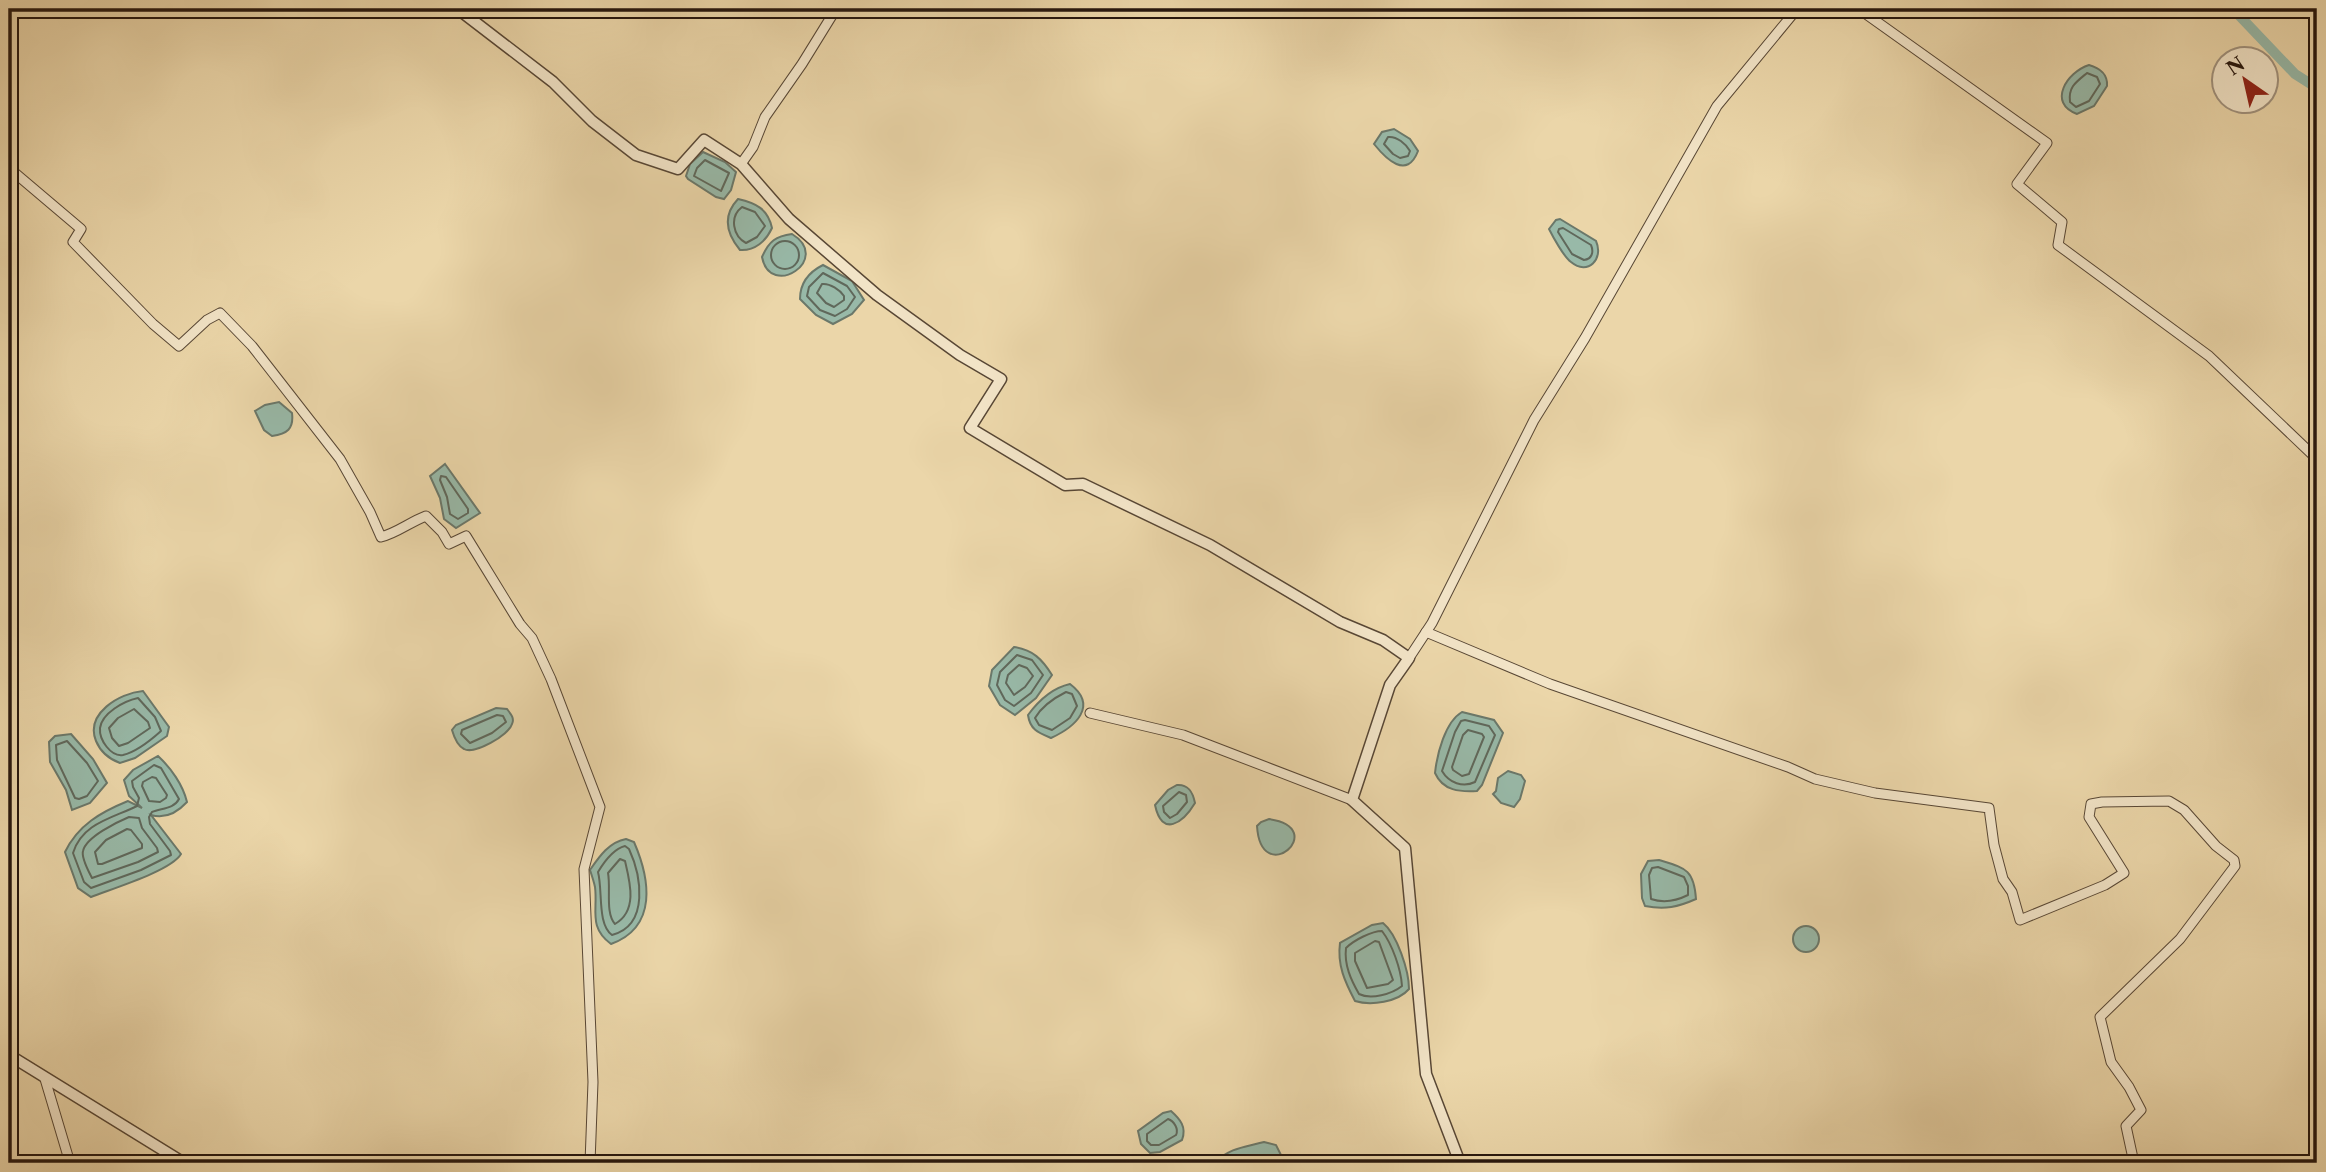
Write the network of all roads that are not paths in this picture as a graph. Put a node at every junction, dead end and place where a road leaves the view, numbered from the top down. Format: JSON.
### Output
{"nodes":[{"id":1,"x":458,"y":9,"type":"edge"},
{"id":2,"x":836,"y":9,"type":"edge"},
{"id":3,"x":1797,"y":9,"type":"edge"},
{"id":4,"x":1859,"y":9,"type":"edge"},
{"id":5,"x":741,"y":164,"type":"junction"},
{"id":6,"x":9,"y":168,"type":"edge"},
{"id":7,"x":2317,"y":459,"type":"edge"},
{"id":8,"x":1426,"y":632,"type":"junction"},
{"id":9,"x":1409,"y":659,"type":"junction"},
{"id":10,"x":1090,"y":713,"type":"dead end"},
{"id":11,"x":1352,"y":800,"type":"junction"},
{"id":12,"x":9,"y":1055,"type":"edge"},
{"id":13,"x":45,"y":1079,"type":"junction"},
{"id":14,"x":70,"y":1163,"type":"edge"},
{"id":15,"x":184,"y":1163,"type":"edge"},
{"id":16,"x":590,"y":1163,"type":"edge"},
{"id":17,"x":1460,"y":1163,"type":"edge"},
{"id":18,"x":2134,"y":1163,"type":"edge"}],
"edges":[{"from":1,"to":5,"type":"street"},
{"from":2,"to":5,"type":"street"},
{"from":3,"to":8,"type":"street"},
{"from":4,"to":7,"type":"street"},
{"from":5,"to":9,"type":"street"},
{"from":6,"to":16,"type":"street"},
{"from":8,"to":9,"type":"street"},
{"from":8,"to":18,"type":"street"},
{"from":9,"to":11,"type":"street"},
{"from":10,"to":11,"type":"street"},
{"from":11,"to":17,"type":"street"},
{"from":12,"to":13,"type":"street"},
{"from":13,"to":14,"type":"street"},
{"from":13,"to":15,"type":"street"}]}
